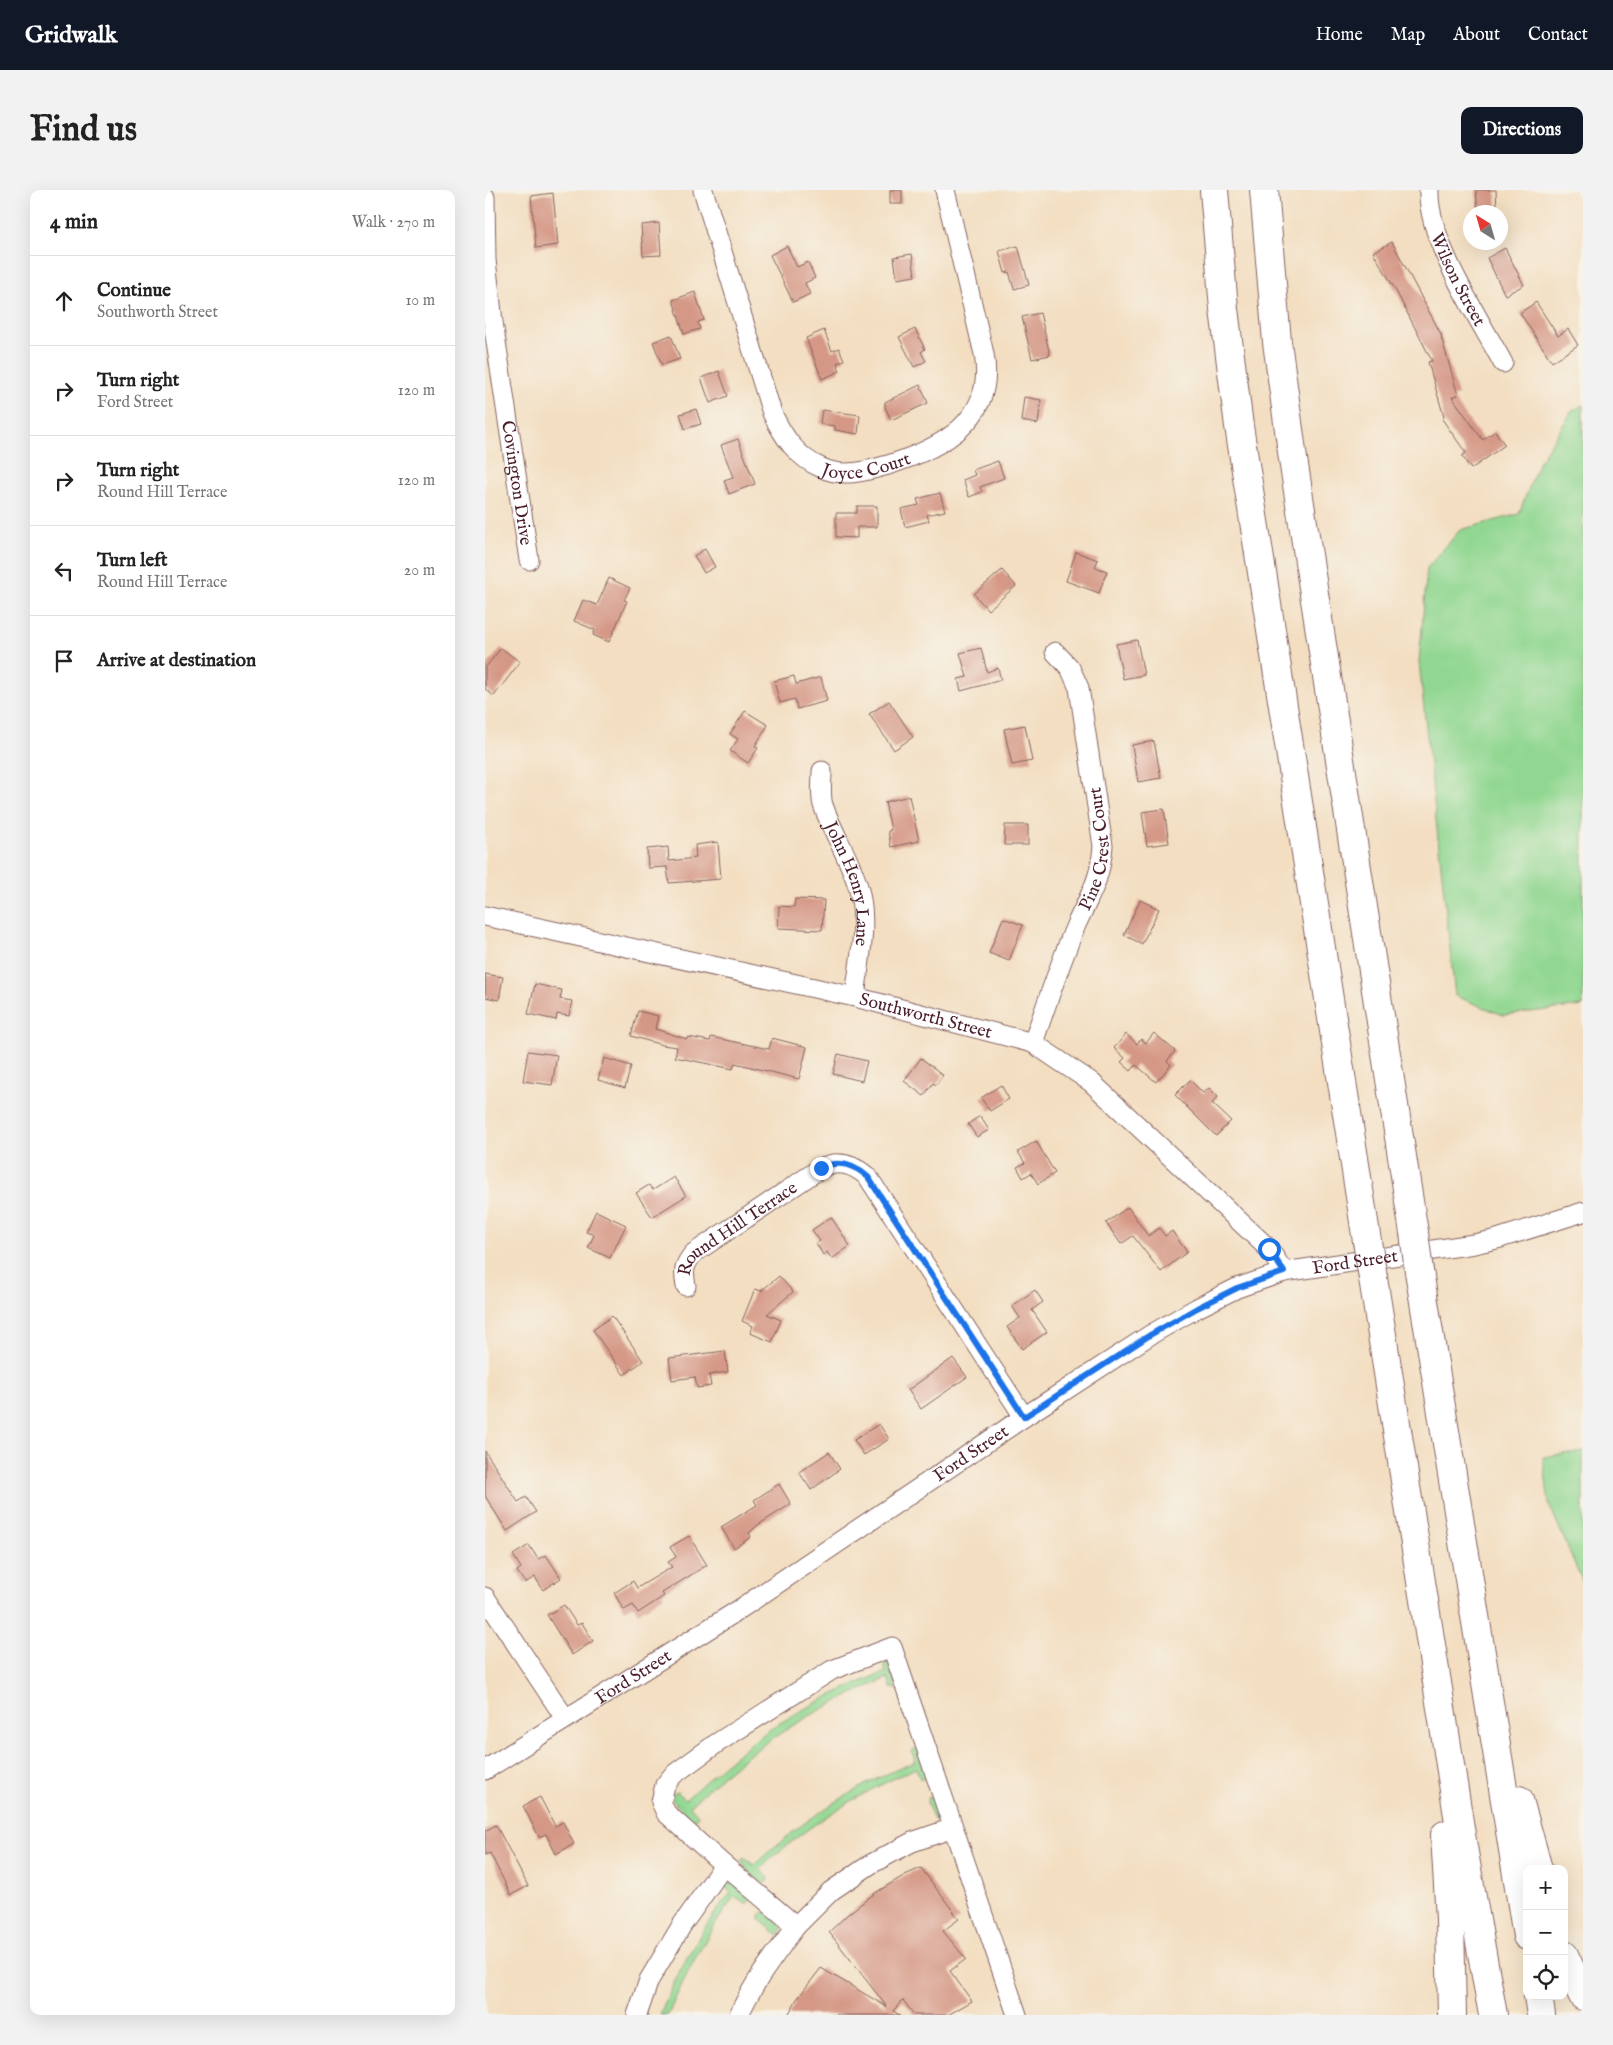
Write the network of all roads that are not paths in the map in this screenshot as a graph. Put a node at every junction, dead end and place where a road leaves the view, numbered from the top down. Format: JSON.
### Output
{"nodes":[{"id":1,"x":703,"y":190,"type":"edge"},
{"id":2,"x":945,"y":190,"type":"edge"},
{"id":3,"x":1214,"y":190,"type":"edge"},
{"id":4,"x":1265,"y":190,"type":"edge"},
{"id":5,"x":1429,"y":190,"type":"edge"},
{"id":6,"x":485,"y":197,"type":"edge"},
{"id":7,"x":1503,"y":363,"type":"dead end"},
{"id":8,"x":529,"y":560,"type":"dead end"},
{"id":9,"x":1055,"y":652,"type":"dead end"},
{"id":10,"x":822,"y":771,"type":"dead end"},
{"id":11,"x":485,"y":916,"type":"edge"},
{"id":12,"x":855,"y":997,"type":"junction"},
{"id":13,"x":1033,"y":1043,"type":"junction"},
{"id":14,"x":1583,"y":1212,"type":"edge"},
{"id":15,"x":1284,"y":1272,"type":"junction"},
{"id":16,"x":685,"y":1286,"type":"dead end"},
{"id":17,"x":1024,"y":1417,"type":"junction"},
{"id":18,"x":485,"y":1597,"type":"edge"},
{"id":19,"x":1479,"y":1649,"type":"junction"},
{"id":20,"x":1435,"y":1672,"type":"junction"},
{"id":21,"x":565,"y":1718,"type":"junction"},
{"id":22,"x":485,"y":1770,"type":"edge"},
{"id":23,"x":953,"y":1828,"type":"junction"},
{"id":24,"x":1537,"y":1865,"type":"edge"},
{"id":25,"x":724,"y":1866,"type":"junction"},
{"id":26,"x":1523,"y":1912,"type":"edge"},
{"id":27,"x":797,"y":1926,"type":"junction"},
{"id":28,"x":1568,"y":1964,"type":"edge"},
{"id":29,"x":1583,"y":1996,"type":"edge"},
{"id":30,"x":1539,"y":2000,"type":"edge"},
{"id":31,"x":637,"y":2015,"type":"edge"},
{"id":32,"x":739,"y":2015,"type":"edge"},
{"id":33,"x":1017,"y":2015,"type":"edge"},
{"id":34,"x":1452,"y":2015,"type":"edge"},
{"id":35,"x":1493,"y":2015,"type":"edge"},
{"id":36,"x":1541,"y":2015,"type":"edge"}],
"edges":[{"from":1,"to":2,"type":"street","name":"Joyce Court"},
{"from":3,"to":20,"type":"highway","bridge":true},
{"from":4,"to":19,"type":"highway","bridge":true},
{"from":5,"to":7,"type":"street","name":"Wilson Street"},
{"from":6,"to":8,"type":"street","name":"Covington Drive"},
{"from":9,"to":13,"type":"street","name":"Pine Crest Court"},
{"from":10,"to":12,"type":"street","name":"John Henry Lane"},
{"from":11,"to":12,"type":"street","name":"Southworth Street"},
{"from":12,"to":13,"type":"street","name":"Southworth Street"},
{"from":13,"to":15,"type":"street","name":"Southworth Street"},
{"from":14,"to":15,"type":"street","name":"Ford Street"},
{"from":15,"to":17,"type":"street","name":"Ford Street"},
{"from":16,"to":17,"type":"street","name":"Round Hill Terrace"},
{"from":17,"to":21,"type":"street","name":"Ford Street"},
{"from":18,"to":21,"type":"street"},
{"from":19,"to":24,"type":"highway"},
{"from":19,"to":26,"type":"highway"},
{"from":20,"to":34,"type":"highway"},
{"from":20,"to":35,"type":"highway"},
{"from":21,"to":22,"type":"street","name":"Ford Street"},
{"from":23,"to":25,"type":"street"},
{"from":23,"to":27,"type":"street"},
{"from":23,"to":33,"type":"street"},
{"from":25,"to":27,"type":"street"},
{"from":25,"to":31,"type":"street"},
{"from":27,"to":32,"type":"street"},
{"from":28,"to":29,"type":"highway"},
{"from":30,"to":36,"type":"highway"}]}
